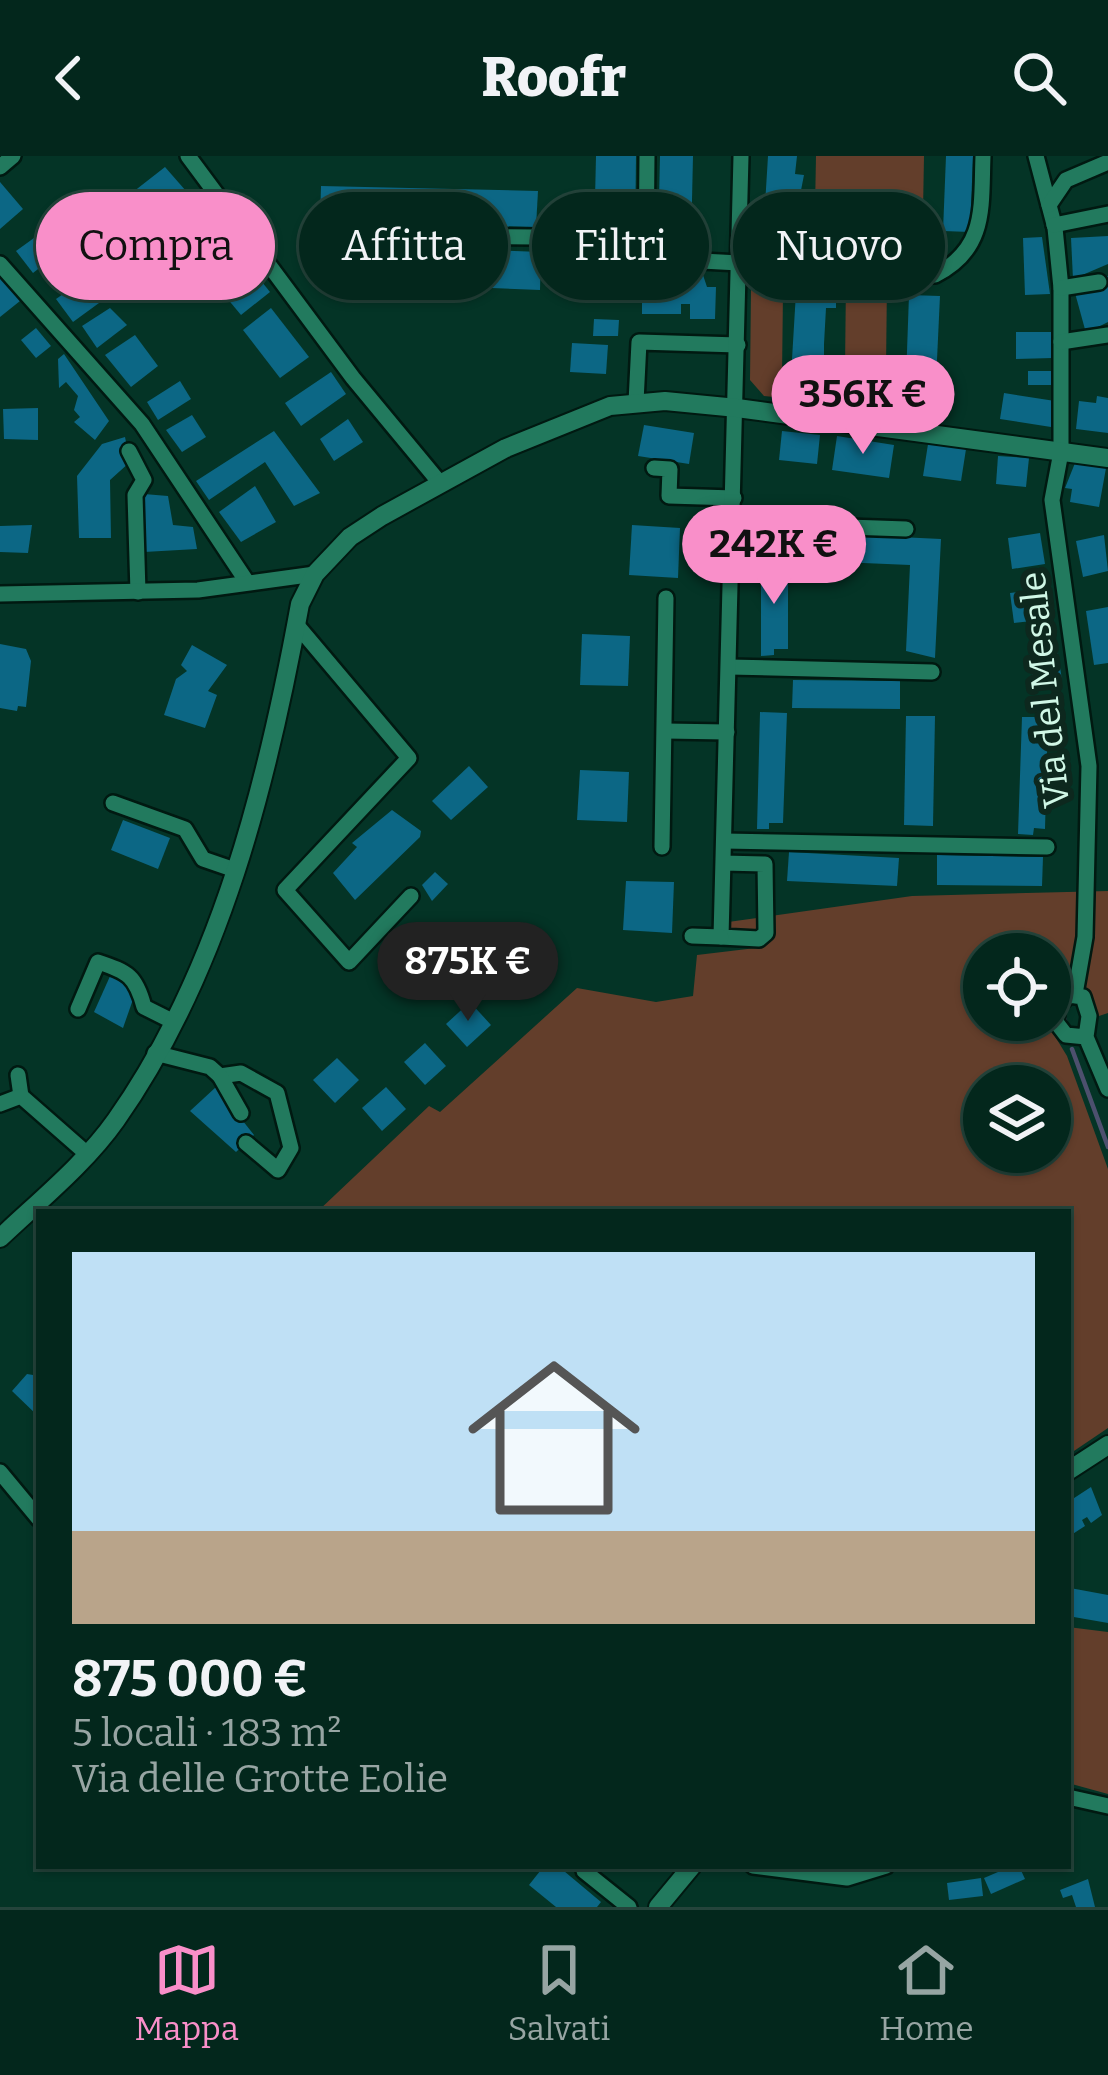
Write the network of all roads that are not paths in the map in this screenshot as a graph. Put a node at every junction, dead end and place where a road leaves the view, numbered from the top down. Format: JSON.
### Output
{"nodes":[{"id":1,"x":13,"y":156,"type":"edge"},
{"id":2,"x":188,"y":156,"type":"edge"},
{"id":3,"x":647,"y":156,"type":"edge"},
{"id":4,"x":741,"y":156,"type":"edge"},
{"id":5,"x":983,"y":156,"type":"edge"},
{"id":6,"x":1036,"y":156,"type":"edge"},
{"id":7,"x":1108,"y":162,"type":"edge"},
{"id":8,"x":0,"y":166,"type":"edge"},
{"id":9,"x":647,"y":192,"type":"edge"},
{"id":10,"x":740,"y":192,"type":"edge"},
{"id":11,"x":1049,"y":205,"type":"junction"},
{"id":12,"x":1108,"y":218,"type":"edge"},
{"id":13,"x":1055,"y":229,"type":"junction"},
{"id":14,"x":0,"y":264,"type":"edge"},
{"id":15,"x":945,"y":269,"type":"edge"},
{"id":16,"x":1099,"y":282,"type":"dead end"},
{"id":17,"x":1061,"y":288,"type":"junction"},
{"id":18,"x":739,"y":300,"type":"edge"},
{"id":19,"x":1108,"y":335,"type":"edge"},
{"id":20,"x":1060,"y":342,"type":"junction"},
{"id":21,"x":738,"y":346,"type":"junction"},
{"id":22,"x":636,"y":402,"type":"junction"},
{"id":23,"x":737,"y":408,"type":"junction"},
{"id":24,"x":129,"y":452,"type":"dead end"},
{"id":25,"x":1061,"y":452,"type":"junction"},
{"id":26,"x":1108,"y":458,"type":"edge"},
{"id":27,"x":654,"y":468,"type":"dead end"},
{"id":28,"x":440,"y":483,"type":"junction"},
{"id":29,"x":734,"y":498,"type":"junction"},
{"id":30,"x":734,"y":523,"type":"junction"},
{"id":31,"x":905,"y":529,"type":"dead end"},
{"id":32,"x":315,"y":574,"type":"junction"},
{"id":33,"x":274,"y":577,"type":"junction"},
{"id":34,"x":247,"y":582,"type":"junction"},
{"id":35,"x":139,"y":592,"type":"junction"},
{"id":36,"x":0,"y":594,"type":"edge"},
{"id":37,"x":666,"y":598,"type":"dead end"},
{"id":38,"x":298,"y":614,"type":"junction"},
{"id":39,"x":729,"y":667,"type":"junction"},
{"id":40,"x":932,"y":672,"type":"dead end"},
{"id":41,"x":665,"y":730,"type":"junction"},
{"id":42,"x":727,"y":732,"type":"junction"},
{"id":43,"x":113,"y":803,"type":"dead end"},
{"id":44,"x":724,"y":841,"type":"junction"},
{"id":45,"x":662,"y":847,"type":"dead end"},
{"id":46,"x":1047,"y":847,"type":"dead end"},
{"id":47,"x":723,"y":862,"type":"junction"},
{"id":48,"x":235,"y":869,"type":"junction"},
{"id":49,"x":411,"y":896,"type":"dead end"},
{"id":50,"x":692,"y":936,"type":"dead end"},
{"id":51,"x":721,"y":937,"type":"junction"},
{"id":52,"x":1075,"y":994,"type":"junction"},
{"id":53,"x":78,"y":1009,"type":"dead end"},
{"id":54,"x":172,"y":1021,"type":"junction"},
{"id":55,"x":1086,"y":1037,"type":"junction"},
{"id":56,"x":155,"y":1053,"type":"junction"},
{"id":57,"x":18,"y":1075,"type":"dead end"},
{"id":58,"x":220,"y":1076,"type":"junction"},
{"id":59,"x":1108,"y":1089,"type":"edge"},
{"id":60,"x":21,"y":1096,"type":"junction"},
{"id":61,"x":0,"y":1104,"type":"edge"},
{"id":62,"x":241,"y":1113,"type":"dead end"},
{"id":63,"x":246,"y":1143,"type":"dead end"},
{"id":64,"x":86,"y":1153,"type":"junction"},
{"id":65,"x":0,"y":1238,"type":"edge"},
{"id":66,"x":1108,"y":1445,"type":"edge"},
{"id":67,"x":1071,"y":1469,"type":"edge"},
{"id":68,"x":0,"y":1472,"type":"edge"},
{"id":69,"x":36,"y":1515,"type":"edge"},
{"id":70,"x":1071,"y":1798,"type":"edge"},
{"id":71,"x":1108,"y":1806,"type":"edge"},
{"id":72,"x":690,"y":1869,"type":"edge"},
{"id":73,"x":776,"y":1869,"type":"edge"},
{"id":74,"x":876,"y":1869,"type":"edge"},
{"id":75,"x":584,"y":1871,"type":"dead end"},
{"id":76,"x":629,"y":1907,"type":"edge"},
{"id":77,"x":658,"y":1907,"type":"edge"}],
"edges":[{"from":1,"to":8,"type":"street"},
{"from":2,"to":28,"type":"street"},
{"from":3,"to":9,"type":"street"},
{"from":4,"to":10,"type":"street"},
{"from":5,"to":15,"type":"street"},
{"from":6,"to":11,"type":"street","name":"Via del Mesale"},
{"from":7,"to":11,"type":"street"},
{"from":11,"to":13,"type":"street","name":"Via del Mesale"},
{"from":12,"to":13,"type":"street"},
{"from":13,"to":17,"type":"street","name":"Via del Mesale"},
{"from":14,"to":34,"type":"street"},
{"from":16,"to":17,"type":"street"},
{"from":17,"to":20,"type":"street","name":"Via del Mesale"},
{"from":18,"to":21,"type":"street"},
{"from":19,"to":20,"type":"street"},
{"from":20,"to":25,"type":"street","name":"Via del Mesale"},
{"from":21,"to":22,"type":"street"},
{"from":21,"to":23,"type":"street"},
{"from":22,"to":23,"type":"street"},
{"from":22,"to":28,"type":"street"},
{"from":23,"to":25,"type":"street"},
{"from":23,"to":29,"type":"street"},
{"from":24,"to":35,"type":"street"},
{"from":25,"to":26,"type":"street"},
{"from":25,"to":52,"type":"street","name":"Via del Mesale"},
{"from":27,"to":29,"type":"street"},
{"from":28,"to":32,"type":"street"},
{"from":29,"to":30,"type":"street"},
{"from":30,"to":31,"type":"street"},
{"from":30,"to":39,"type":"street"},
{"from":32,"to":33,"type":"street"},
{"from":32,"to":38,"type":"street"},
{"from":33,"to":34,"type":"street"},
{"from":33,"to":38,"type":"street"},
{"from":34,"to":35,"type":"street"},
{"from":35,"to":36,"type":"street"},
{"from":37,"to":41,"type":"street"},
{"from":38,"to":48,"type":"street"},
{"from":38,"to":49,"type":"street"},
{"from":39,"to":40,"type":"street"},
{"from":39,"to":42,"type":"street"},
{"from":41,"to":42,"type":"street"},
{"from":41,"to":45,"type":"street"},
{"from":42,"to":44,"type":"street"},
{"from":43,"to":48,"type":"street"},
{"from":44,"to":46,"type":"street"},
{"from":44,"to":47,"type":"street"},
{"from":47,"to":51,"type":"street"},
{"from":47,"to":51,"type":"street"},
{"from":48,"to":54,"type":"street"},
{"from":50,"to":51,"type":"street"},
{"from":52,"to":55,"type":"street","name":"Via del Mesale"},
{"from":52,"to":55,"type":"street","name":"Via del Mesale"},
{"from":53,"to":54,"type":"street"},
{"from":54,"to":56,"type":"street"},
{"from":55,"to":59,"type":"street","name":"Via del Mesale"},
{"from":56,"to":58,"type":"street"},
{"from":56,"to":64,"type":"street"},
{"from":57,"to":60,"type":"street"},
{"from":58,"to":62,"type":"street"},
{"from":58,"to":63,"type":"street"},
{"from":60,"to":61,"type":"street"},
{"from":60,"to":64,"type":"street"},
{"from":64,"to":65,"type":"street"},
{"from":66,"to":67,"type":"street"},
{"from":68,"to":69,"type":"street"},
{"from":70,"to":71,"type":"street"},
{"from":72,"to":77,"type":"street"},
{"from":73,"to":74,"type":"street"},
{"from":75,"to":76,"type":"street"}]}
